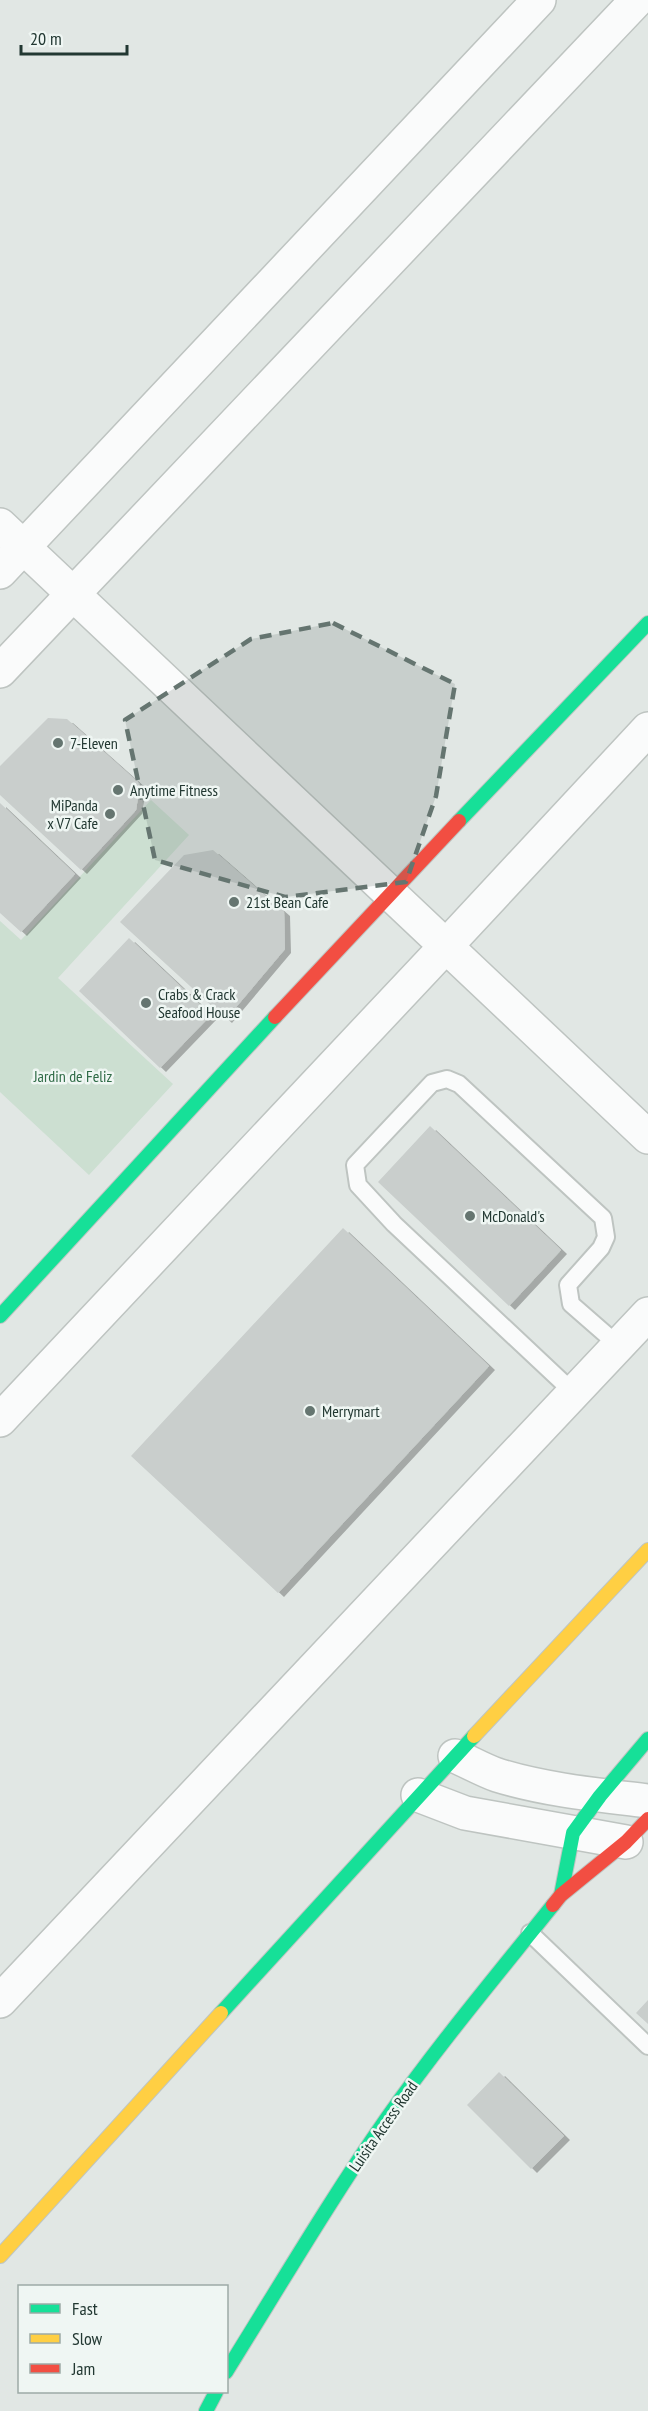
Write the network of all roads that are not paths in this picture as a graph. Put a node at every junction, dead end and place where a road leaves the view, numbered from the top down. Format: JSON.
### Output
{"nodes":[{"id":1,"x":539,"y":0,"type":"edge"},
{"id":2,"x":637,"y":0,"type":"edge"},
{"id":3,"x":0,"y":525,"type":"edge"},
{"id":4,"x":24,"y":547,"type":"junction"},
{"id":5,"x":0,"y":572,"type":"edge"},
{"id":6,"x":73,"y":593,"type":"junction"},
{"id":7,"x":648,"y":623,"type":"edge"},
{"id":8,"x":0,"y":671,"type":"edge"},
{"id":9,"x":648,"y":729,"type":"edge"},
{"id":10,"x":390,"y":893,"type":"junction"},
{"id":11,"x":446,"y":946,"type":"junction"},
{"id":12,"x":648,"y":1137,"type":"edge"},
{"id":13,"x":648,"y":1314,"type":"edge"},
{"id":14,"x":0,"y":1316,"type":"edge"},
{"id":15,"x":618,"y":1346,"type":"junction"},
{"id":16,"x":574,"y":1393,"type":"junction"},
{"id":17,"x":0,"y":1420,"type":"edge"},
{"id":18,"x":648,"y":1550,"type":"edge"},
{"id":19,"x":648,"y":1739,"type":"edge"},
{"id":20,"x":455,"y":1756,"type":"junction"},
{"id":21,"x":418,"y":1795,"type":"junction"},
{"id":22,"x":600,"y":1796,"type":"junction"},
{"id":23,"x":648,"y":1801,"type":"edge"},
{"id":24,"x":637,"y":1831,"type":"edge"},
{"id":25,"x":573,"y":1833,"type":"junction"},
{"id":26,"x":561,"y":1895,"type":"junction"},
{"id":27,"x":530,"y":1933,"type":"junction"},
{"id":28,"x":0,"y":2001,"type":"edge"},
{"id":29,"x":648,"y":2046,"type":"edge"},
{"id":30,"x":0,"y":2256,"type":"edge"},
{"id":31,"x":228,"y":2369,"type":"edge"},
{"id":32,"x":215,"y":2393,"type":"edge"},
{"id":33,"x":206,"y":2411,"type":"edge"}],
"edges":[{"from":1,"to":4,"type":"street"},
{"from":2,"to":6,"type":"street"},
{"from":3,"to":4,"type":"street"},
{"from":4,"to":5,"type":"street"},
{"from":4,"to":6,"type":"street"},
{"from":6,"to":8,"type":"street"},
{"from":6,"to":10,"type":"street"},
{"from":7,"to":10,"type":"street"},
{"from":9,"to":11,"type":"street"},
{"from":10,"to":11,"type":"street"},
{"from":10,"to":14,"type":"street"},
{"from":11,"to":12,"type":"street"},
{"from":11,"to":17,"type":"street"},
{"from":13,"to":15,"type":"street"},
{"from":15,"to":16,"type":"street"},
{"from":15,"to":16,"type":"lane"},
{"from":16,"to":28,"type":"street"},
{"from":18,"to":20,"type":"street"},
{"from":19,"to":22,"type":"street","name":"Luisita Access Road"},
{"from":20,"to":21,"type":"street"},
{"from":20,"to":22,"type":"street"},
{"from":21,"to":25,"type":"street"},
{"from":21,"to":30,"type":"street"},
{"from":22,"to":23,"type":"street"},
{"from":22,"to":25,"type":"street","name":"Luisita Access Road"},
{"from":24,"to":25,"type":"street"},
{"from":24,"to":26,"type":"street","name":"Luisita Access Road"},
{"from":25,"to":26,"type":"street","name":"Luisita Access Road"},
{"from":26,"to":27,"type":"street","name":"Luisita Access Road"},
{"from":27,"to":29,"type":"lane"},
{"from":27,"to":31,"type":"street","name":"Luisita Access Road"},
{"from":32,"to":33,"type":"street"}]}
